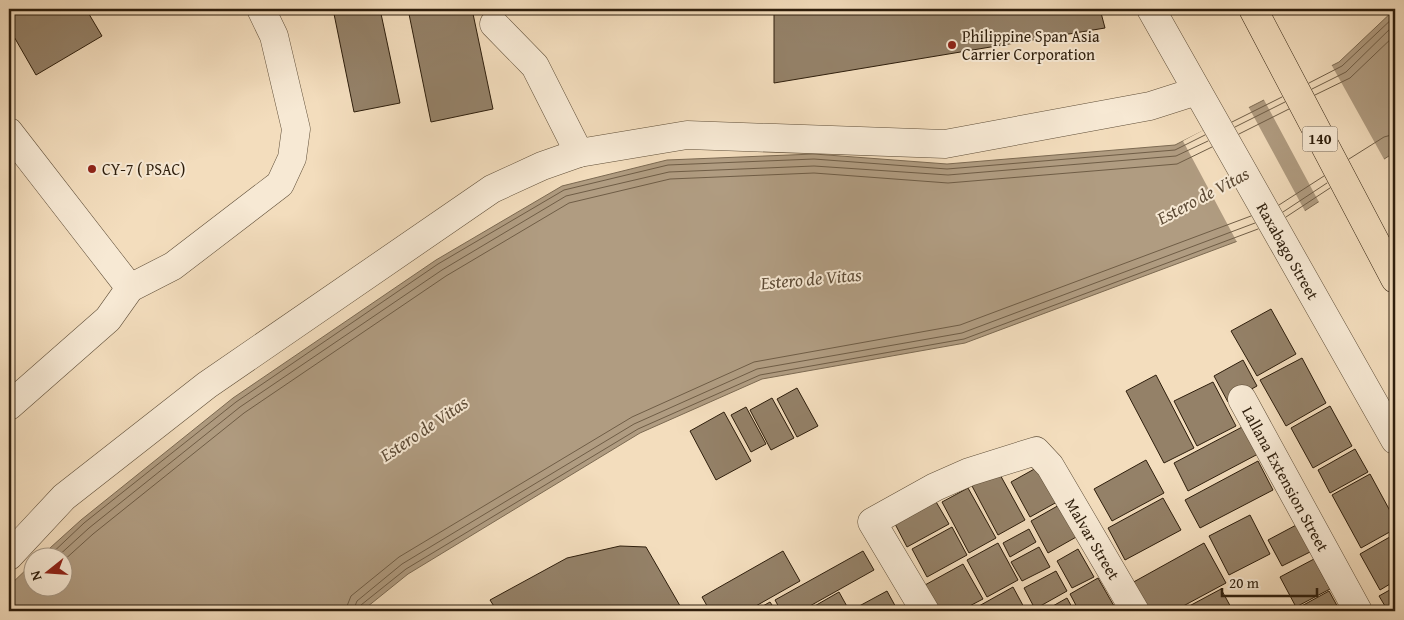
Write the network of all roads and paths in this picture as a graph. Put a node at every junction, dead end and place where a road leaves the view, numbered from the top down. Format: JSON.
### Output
{"nodes":[{"id":1,"x":262,"y":9,"type":"edge"},
{"id":2,"x":1151,"y":9,"type":"edge"},
{"id":3,"x":1253,"y":9,"type":"edge"},
{"id":4,"x":494,"y":24,"type":"dead end"},
{"id":5,"x":1197,"y":91,"type":"junction"},
{"id":6,"x":9,"y":132,"type":"edge"},
{"id":7,"x":579,"y":153,"type":"junction"},
{"id":8,"x":1395,"y":279,"type":"edge"},
{"id":9,"x":130,"y":288,"type":"junction"},
{"id":10,"x":1242,"y":399,"type":"dead end"},
{"id":11,"x":9,"y":404,"type":"edge"},
{"id":12,"x":1395,"y":440,"type":"edge"},
{"id":13,"x":9,"y":556,"type":"edge"},
{"id":14,"x":925,"y":611,"type":"edge"},
{"id":15,"x":1135,"y":611,"type":"edge"},
{"id":16,"x":1358,"y":611,"type":"edge"}],
"edges":[{"from":1,"to":9,"type":"street"},
{"from":2,"to":5,"type":"street","name":"Raxabago Street"},
{"from":3,"to":8,"type":"main road","number":"140"},
{"from":4,"to":7,"type":"street"},
{"from":5,"to":7,"type":"street"},
{"from":5,"to":12,"type":"street","name":"Raxabago Street"},
{"from":6,"to":9,"type":"street"},
{"from":7,"to":13,"type":"street"},
{"from":9,"to":11,"type":"street"},
{"from":10,"to":16,"type":"street","name":"Lallana Extension Street"},
{"from":14,"to":15,"type":"street","name":"Malvar Street"}]}
